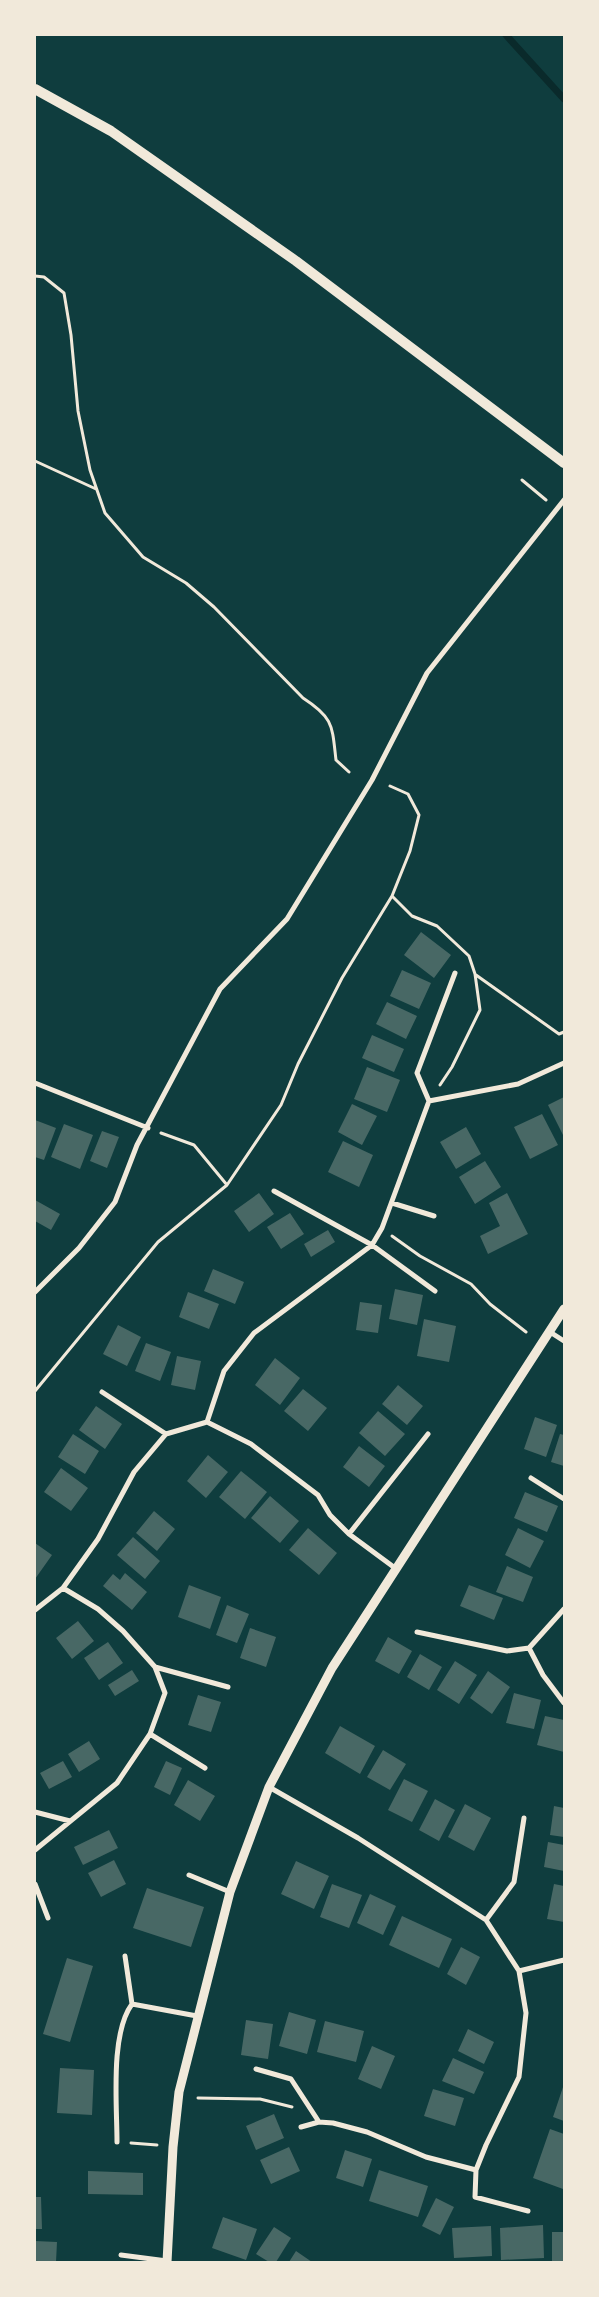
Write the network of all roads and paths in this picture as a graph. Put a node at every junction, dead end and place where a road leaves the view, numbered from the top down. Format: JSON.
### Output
{"nodes":[{"id":1,"x":35,"y":89,"type":"edge"},
{"id":2,"x":35,"y":276,"type":"edge"},
{"id":3,"x":35,"y":462,"type":"edge"},
{"id":4,"x":564,"y":463,"type":"edge"},
{"id":5,"x":522,"y":480,"type":"dead end"},
{"id":6,"x":97,"y":489,"type":"junction"},
{"id":7,"x":564,"y":500,"type":"edge"},
{"id":8,"x":557,"y":509,"type":"junction"},
{"id":9,"x":349,"y":772,"type":"dead end"},
{"id":10,"x":390,"y":786,"type":"dead end"},
{"id":11,"x":454,"y":973,"type":"dead end"},
{"id":12,"x":475,"y":974,"type":"dead end"},
{"id":13,"x":564,"y":1032,"type":"edge"},
{"id":14,"x":564,"y":1063,"type":"edge"},
{"id":15,"x":35,"y":1083,"type":"edge"},
{"id":16,"x":429,"y":1102,"type":"junction"},
{"id":17,"x":148,"y":1128,"type":"junction"},
{"id":18,"x":227,"y":1185,"type":"junction"},
{"id":19,"x":274,"y":1191,"type":"dead end"},
{"id":20,"x":392,"y":1203,"type":"junction"},
{"id":21,"x":434,"y":1216,"type":"dead end"},
{"id":22,"x":382,"y":1228,"type":"junction"},
{"id":23,"x":372,"y":1244,"type":"junction"},
{"id":24,"x":435,"y":1291,"type":"dead end"},
{"id":25,"x":35,"y":1292,"type":"edge"},
{"id":26,"x":564,"y":1309,"type":"edge"},
{"id":27,"x":526,"y":1332,"type":"dead end"},
{"id":28,"x":550,"y":1332,"type":"junction"},
{"id":29,"x":564,"y":1341,"type":"edge"},
{"id":30,"x":35,"y":1391,"type":"edge"},
{"id":31,"x":102,"y":1392,"type":"dead end"},
{"id":32,"x":207,"y":1422,"type":"junction"},
{"id":33,"x":166,"y":1434,"type":"junction"},
{"id":34,"x":428,"y":1434,"type":"dead end"},
{"id":35,"x":531,"y":1478,"type":"dead end"},
{"id":36,"x":564,"y":1499,"type":"edge"},
{"id":37,"x":349,"y":1534,"type":"junction"},
{"id":38,"x":395,"y":1568,"type":"junction"},
{"id":39,"x":63,"y":1588,"type":"junction"},
{"id":40,"x":564,"y":1609,"type":"edge"},
{"id":41,"x":35,"y":1610,"type":"edge"},
{"id":42,"x":417,"y":1632,"type":"dead end"},
{"id":43,"x":529,"y":1648,"type":"junction"},
{"id":44,"x":155,"y":1667,"type":"junction"},
{"id":45,"x":228,"y":1687,"type":"dead end"},
{"id":46,"x":564,"y":1702,"type":"edge"},
{"id":47,"x":150,"y":1734,"type":"junction"},
{"id":48,"x":205,"y":1768,"type":"dead end"},
{"id":49,"x":269,"y":1787,"type":"junction"},
{"id":50,"x":36,"y":1812,"type":"edge"},
{"id":51,"x":524,"y":1818,"type":"dead end"},
{"id":52,"x":70,"y":1821,"type":"junction"},
{"id":53,"x":35,"y":1850,"type":"edge"},
{"id":54,"x":189,"y":1875,"type":"dead end"},
{"id":55,"x":35,"y":1884,"type":"edge"},
{"id":56,"x":230,"y":1892,"type":"junction"},
{"id":57,"x":48,"y":1918,"type":"dead end"},
{"id":58,"x":486,"y":1920,"type":"junction"},
{"id":59,"x":125,"y":1956,"type":"dead end"},
{"id":60,"x":564,"y":1960,"type":"edge"},
{"id":61,"x":519,"y":1971,"type":"junction"},
{"id":62,"x":132,"y":2004,"type":"junction"},
{"id":63,"x":197,"y":2016,"type":"junction"},
{"id":64,"x":256,"y":2069,"type":"dead end"},
{"id":65,"x":198,"y":2098,"type":"dead end"},
{"id":66,"x":294,"y":2107,"type":"dead end"},
{"id":67,"x":319,"y":2122,"type":"junction"},
{"id":68,"x":301,"y":2127,"type":"dead end"},
{"id":69,"x":117,"y":2142,"type":"joint"},
{"id":70,"x":173,"y":2147,"type":"junction"},
{"id":71,"x":476,"y":2170,"type":"junction"},
{"id":72,"x":528,"y":2211,"type":"dead end"},
{"id":73,"x":121,"y":2255,"type":"dead end"},
{"id":74,"x":167,"y":2262,"type":"edge"}],
"edges":[{"from":1,"to":4,"type":"main road"},
{"from":2,"to":6,"type":"path"},
{"from":3,"to":6,"type":"path"},
{"from":5,"to":8,"type":"path"},
{"from":6,"to":9,"type":"path"},
{"from":7,"to":8,"type":"street"},
{"from":8,"to":17,"type":"street"},
{"from":10,"to":18,"type":"path"},
{"from":11,"to":16,"type":"street"},
{"from":12,"to":13,"type":"path"},
{"from":14,"to":16,"type":"street"},
{"from":15,"to":17,"type":"street"},
{"from":16,"to":20,"type":"street"},
{"from":17,"to":18,"type":"path"},
{"from":17,"to":25,"type":"street"},
{"from":18,"to":30,"type":"path"},
{"from":19,"to":23,"type":"street"},
{"from":20,"to":21,"type":"street"},
{"from":20,"to":22,"type":"street"},
{"from":22,"to":23,"type":"street"},
{"from":22,"to":27,"type":"path"},
{"from":23,"to":24,"type":"street"},
{"from":23,"to":32,"type":"street"},
{"from":26,"to":28,"type":"street"},
{"from":28,"to":29,"type":"street"},
{"from":28,"to":38,"type":"street"},
{"from":31,"to":33,"type":"street"},
{"from":32,"to":33,"type":"street"},
{"from":32,"to":37,"type":"street"},
{"from":33,"to":39,"type":"street"},
{"from":34,"to":37,"type":"street"},
{"from":35,"to":36,"type":"street"},
{"from":37,"to":38,"type":"street"},
{"from":38,"to":49,"type":"street"},
{"from":39,"to":41,"type":"street"},
{"from":39,"to":44,"type":"street"},
{"from":40,"to":43,"type":"street"},
{"from":42,"to":43,"type":"street"},
{"from":43,"to":46,"type":"street"},
{"from":44,"to":45,"type":"street"},
{"from":44,"to":47,"type":"street"},
{"from":47,"to":48,"type":"street"},
{"from":47,"to":52,"type":"street"},
{"from":49,"to":56,"type":"street"},
{"from":49,"to":58,"type":"street"},
{"from":50,"to":52,"type":"street"},
{"from":51,"to":58,"type":"street"},
{"from":52,"to":53,"type":"street"},
{"from":54,"to":56,"type":"street"},
{"from":55,"to":57,"type":"street"},
{"from":56,"to":63,"type":"street"},
{"from":58,"to":61,"type":"street"},
{"from":59,"to":62,"type":"street"},
{"from":60,"to":61,"type":"street"},
{"from":61,"to":71,"type":"street"},
{"from":62,"to":63,"type":"street"},
{"from":62,"to":69,"type":"street"},
{"from":63,"to":70,"type":"street"},
{"from":64,"to":67,"type":"street"},
{"from":65,"to":66,"type":"path"},
{"from":67,"to":68,"type":"street"},
{"from":67,"to":71,"type":"street"},
{"from":69,"to":70,"type":"path"},
{"from":70,"to":74,"type":"street"},
{"from":71,"to":72,"type":"street"},
{"from":73,"to":74,"type":"street"}]}
